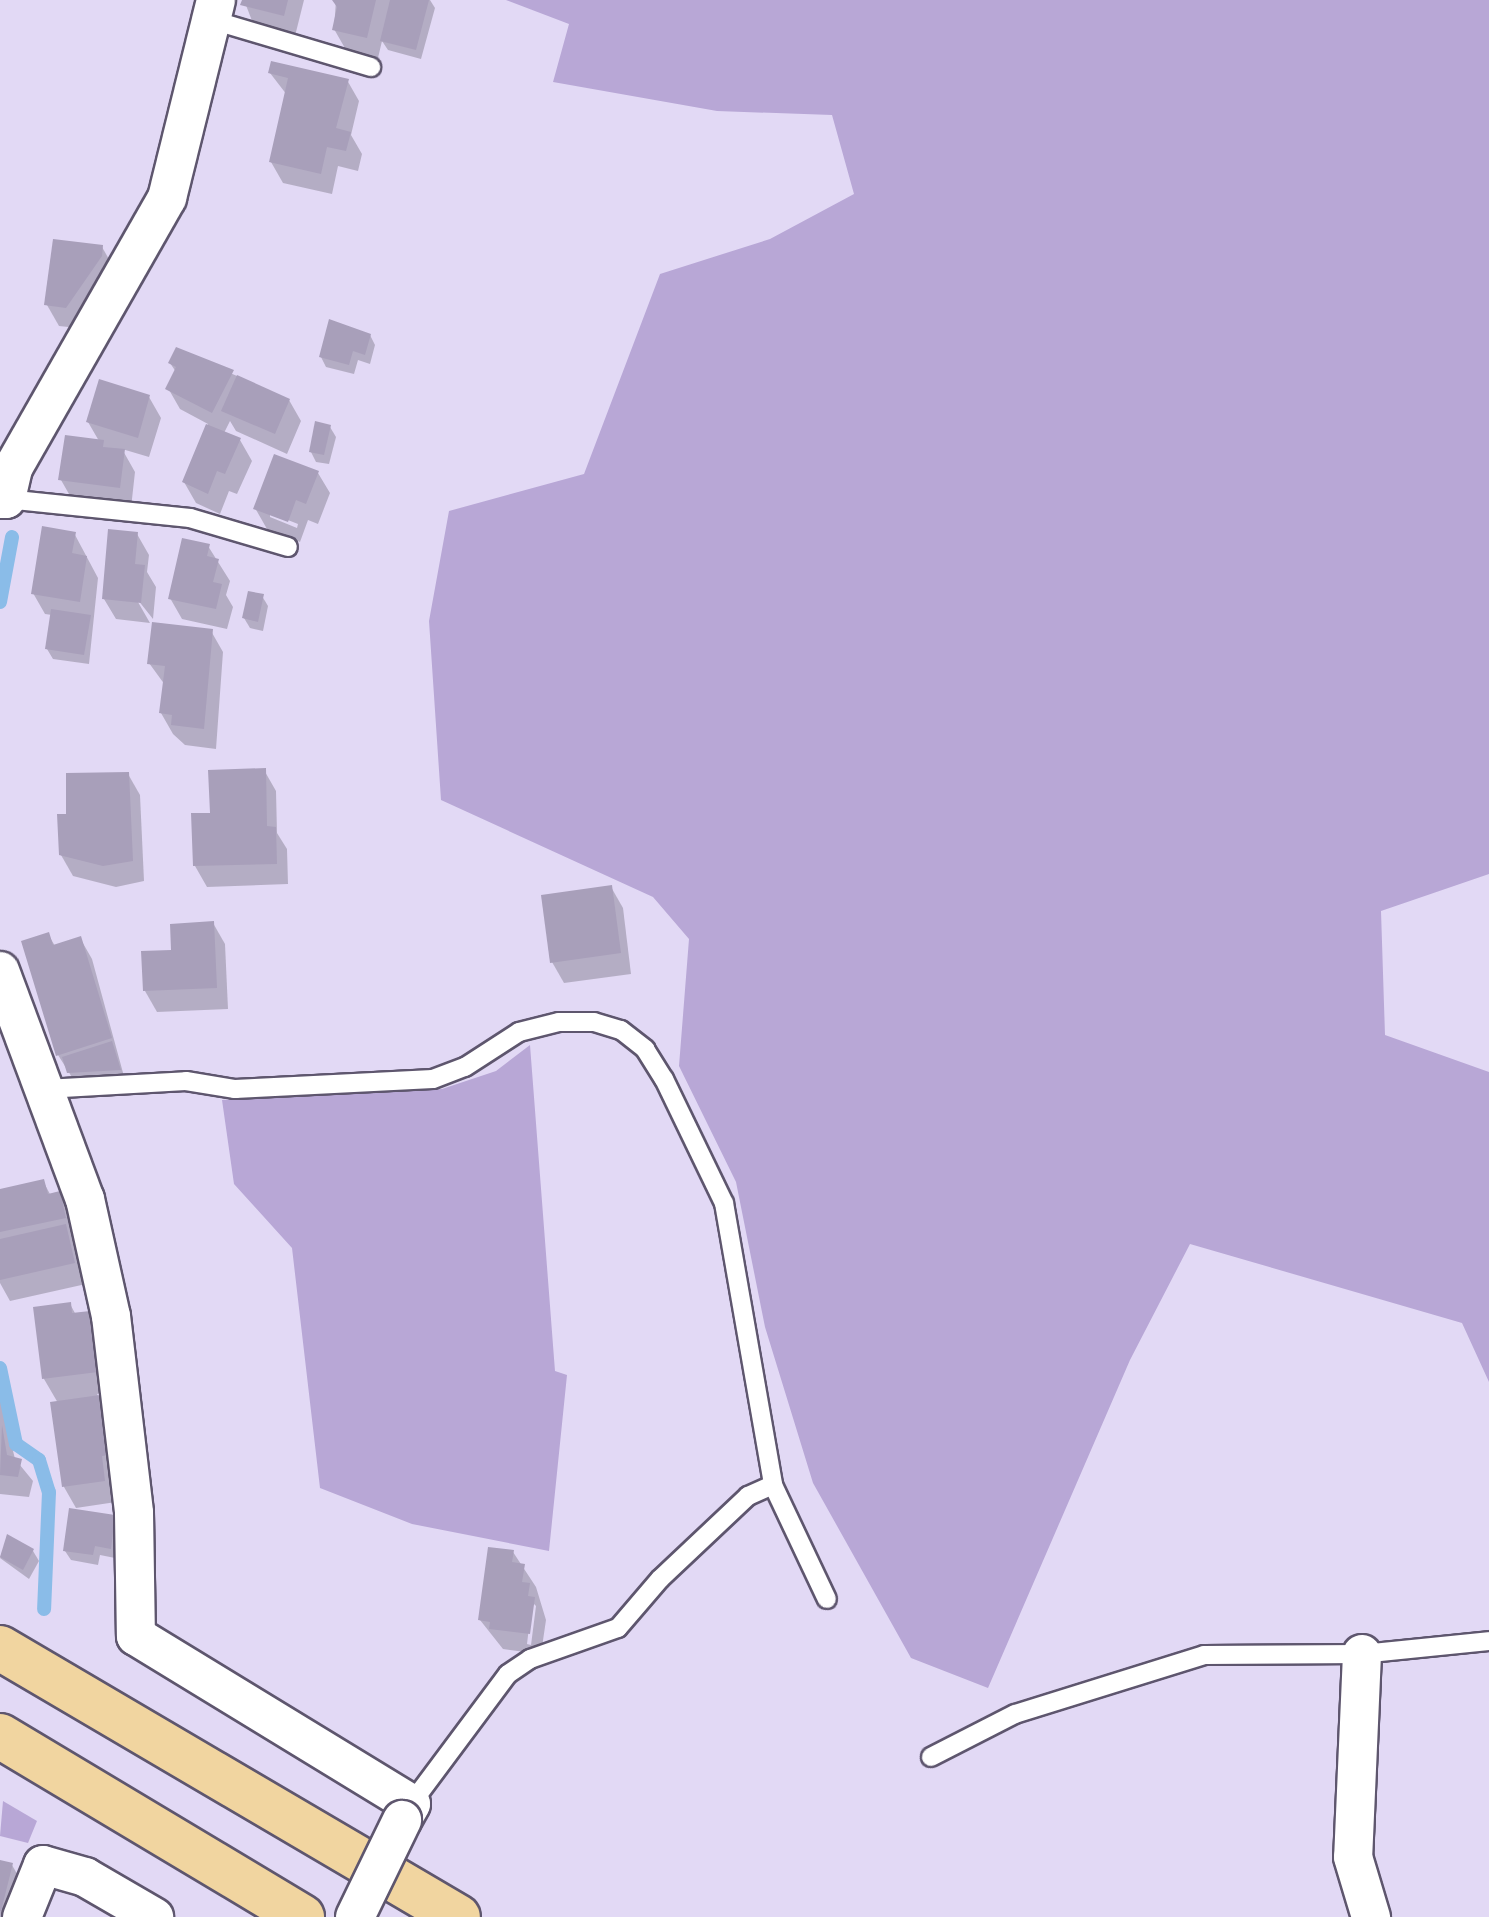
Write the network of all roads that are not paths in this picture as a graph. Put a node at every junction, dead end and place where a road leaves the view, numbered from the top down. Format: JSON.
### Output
{"nodes":[{"id":1,"x":214,"y":10,"type":"edge"},
{"id":2,"x":371,"y":67,"type":"dead end"},
{"id":3,"x":3,"y":499,"type":"edge"},
{"id":4,"x":288,"y":547,"type":"dead end"},
{"id":5,"x":0,"y":971,"type":"edge"},
{"id":6,"x":45,"y":1089,"type":"junction"},
{"id":7,"x":773,"y":1485,"type":"junction"},
{"id":8,"x":827,"y":1599,"type":"dead end"},
{"id":9,"x":1489,"y":1641,"type":"edge"},
{"id":10,"x":0,"y":1648,"type":"edge"},
{"id":11,"x":1362,"y":1654,"type":"junction"},
{"id":12,"x":0,"y":1736,"type":"edge"},
{"id":13,"x":931,"y":1757,"type":"dead end"},
{"id":14,"x":407,"y":1812,"type":"junction"},
{"id":15,"x":22,"y":1917,"type":"edge"},
{"id":16,"x":154,"y":1917,"type":"edge"},
{"id":17,"x":302,"y":1917,"type":"edge"},
{"id":18,"x":355,"y":1917,"type":"edge"},
{"id":19,"x":458,"y":1917,"type":"edge"},
{"id":20,"x":1371,"y":1917,"type":"edge"}],
"edges":[{"from":1,"to":2,"type":"lane"},
{"from":1,"to":3,"type":"street"},
{"from":3,"to":4,"type":"lane"},
{"from":5,"to":6,"type":"street"},
{"from":6,"to":7,"type":"lane"},
{"from":6,"to":14,"type":"street"},
{"from":7,"to":8,"type":"lane"},
{"from":7,"to":14,"type":"lane"},
{"from":9,"to":11,"type":"lane"},
{"from":10,"to":19,"type":"main road"},
{"from":11,"to":13,"type":"lane"},
{"from":11,"to":20,"type":"street"},
{"from":12,"to":17,"type":"main road"},
{"from":14,"to":18,"type":"street","bridge":true},
{"from":15,"to":16,"type":"street"}]}
